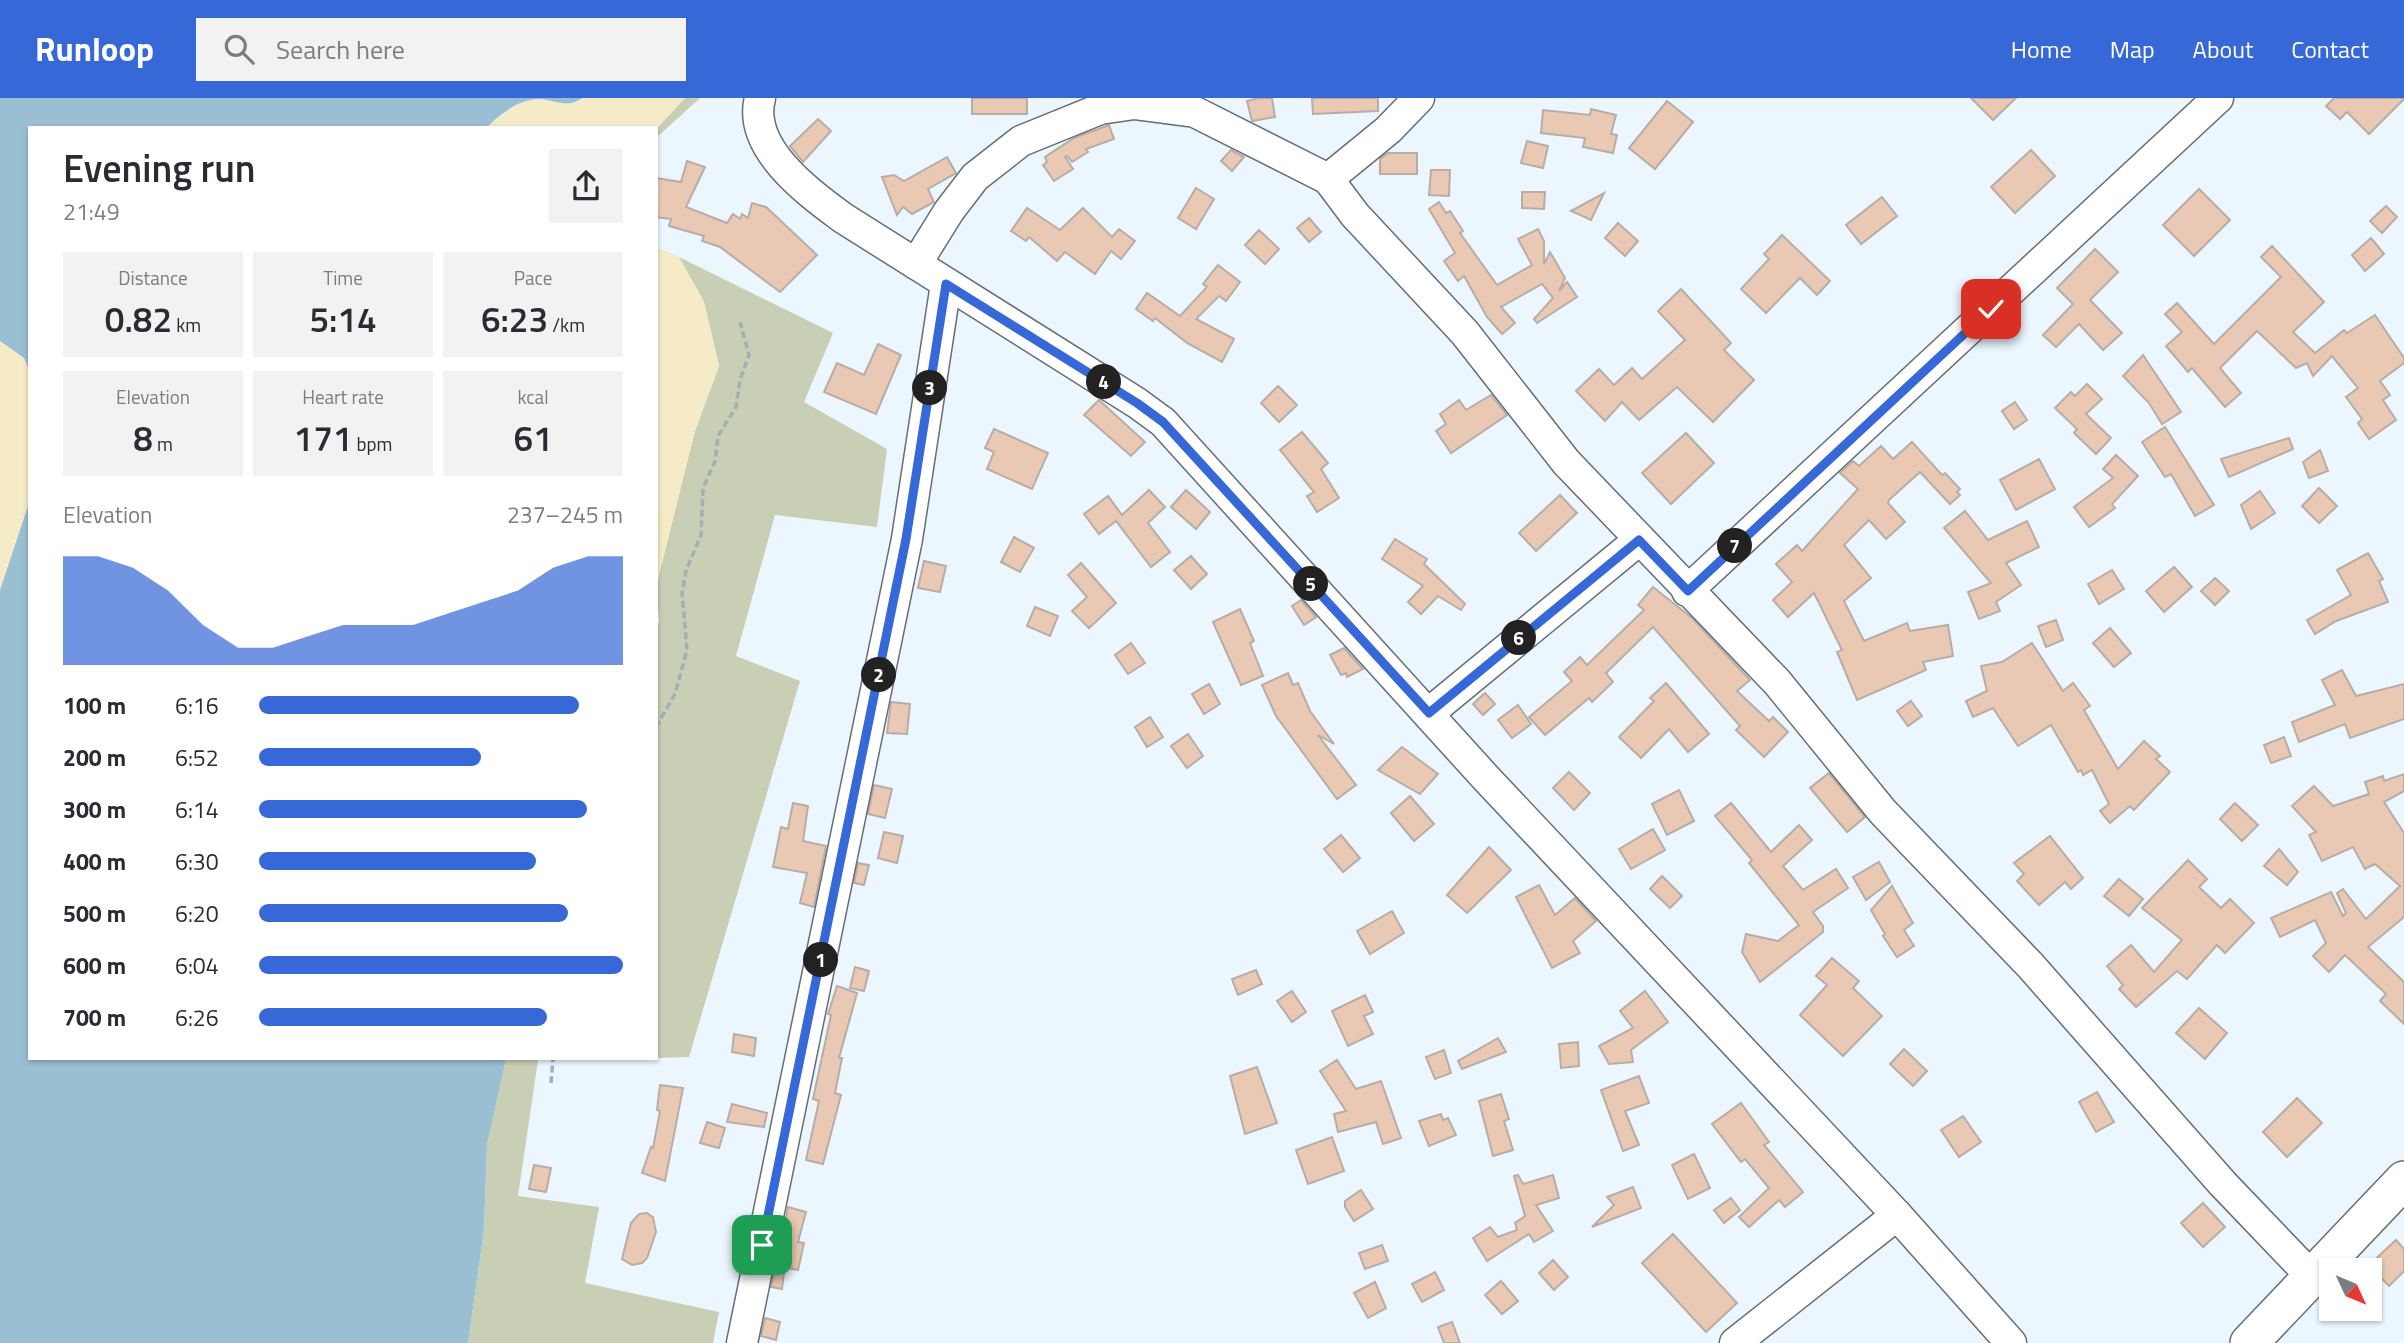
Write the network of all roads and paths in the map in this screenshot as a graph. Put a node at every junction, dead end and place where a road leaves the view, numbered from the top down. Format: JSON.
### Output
{"nodes":[{"id":1,"x":760,"y":98,"type":"edge"},
{"id":2,"x":1419,"y":98,"type":"edge"},
{"id":3,"x":2218,"y":98,"type":"edge"},
{"id":4,"x":1328,"y":179,"type":"junction"},
{"id":5,"x":916,"y":264,"type":"junction"},
{"id":6,"x":946,"y":284,"type":"junction"},
{"id":7,"x":740,"y":322,"type":"dead end"},
{"id":8,"x":1639,"y":540,"type":"junction"},
{"id":9,"x":1688,"y":591,"type":"junction"},
{"id":10,"x":1429,"y":713,"type":"junction"},
{"id":11,"x":658,"y":724,"type":"edge"},
{"id":12,"x":552,"y":1060,"type":"edge"},
{"id":13,"x":551,"y":1083,"type":"dead end"},
{"id":14,"x":2404,"y":1180,"type":"edge"},
{"id":15,"x":1898,"y":1215,"type":"junction"},
{"id":16,"x":2312,"y":1277,"type":"junction"},
{"id":17,"x":742,"y":1343,"type":"edge"},
{"id":18,"x":1735,"y":1343,"type":"edge"},
{"id":19,"x":2011,"y":1343,"type":"edge"},
{"id":20,"x":2249,"y":1343,"type":"edge"}],
"edges":[{"from":1,"to":5,"type":"street"},
{"from":2,"to":4,"type":"street"},
{"from":3,"to":9,"type":"street"},
{"from":4,"to":5,"type":"street"},
{"from":4,"to":8,"type":"street"},
{"from":5,"to":6,"type":"street"},
{"from":6,"to":10,"type":"street"},
{"from":6,"to":17,"type":"street"},
{"from":7,"to":11,"type":"path"},
{"from":8,"to":9,"type":"street"},
{"from":8,"to":10,"type":"street"},
{"from":9,"to":16,"type":"street"},
{"from":10,"to":15,"type":"street"},
{"from":12,"to":13,"type":"path"},
{"from":14,"to":16,"type":"main road"},
{"from":15,"to":18,"type":"street"},
{"from":15,"to":19,"type":"street"},
{"from":16,"to":20,"type":"main road"}]}
